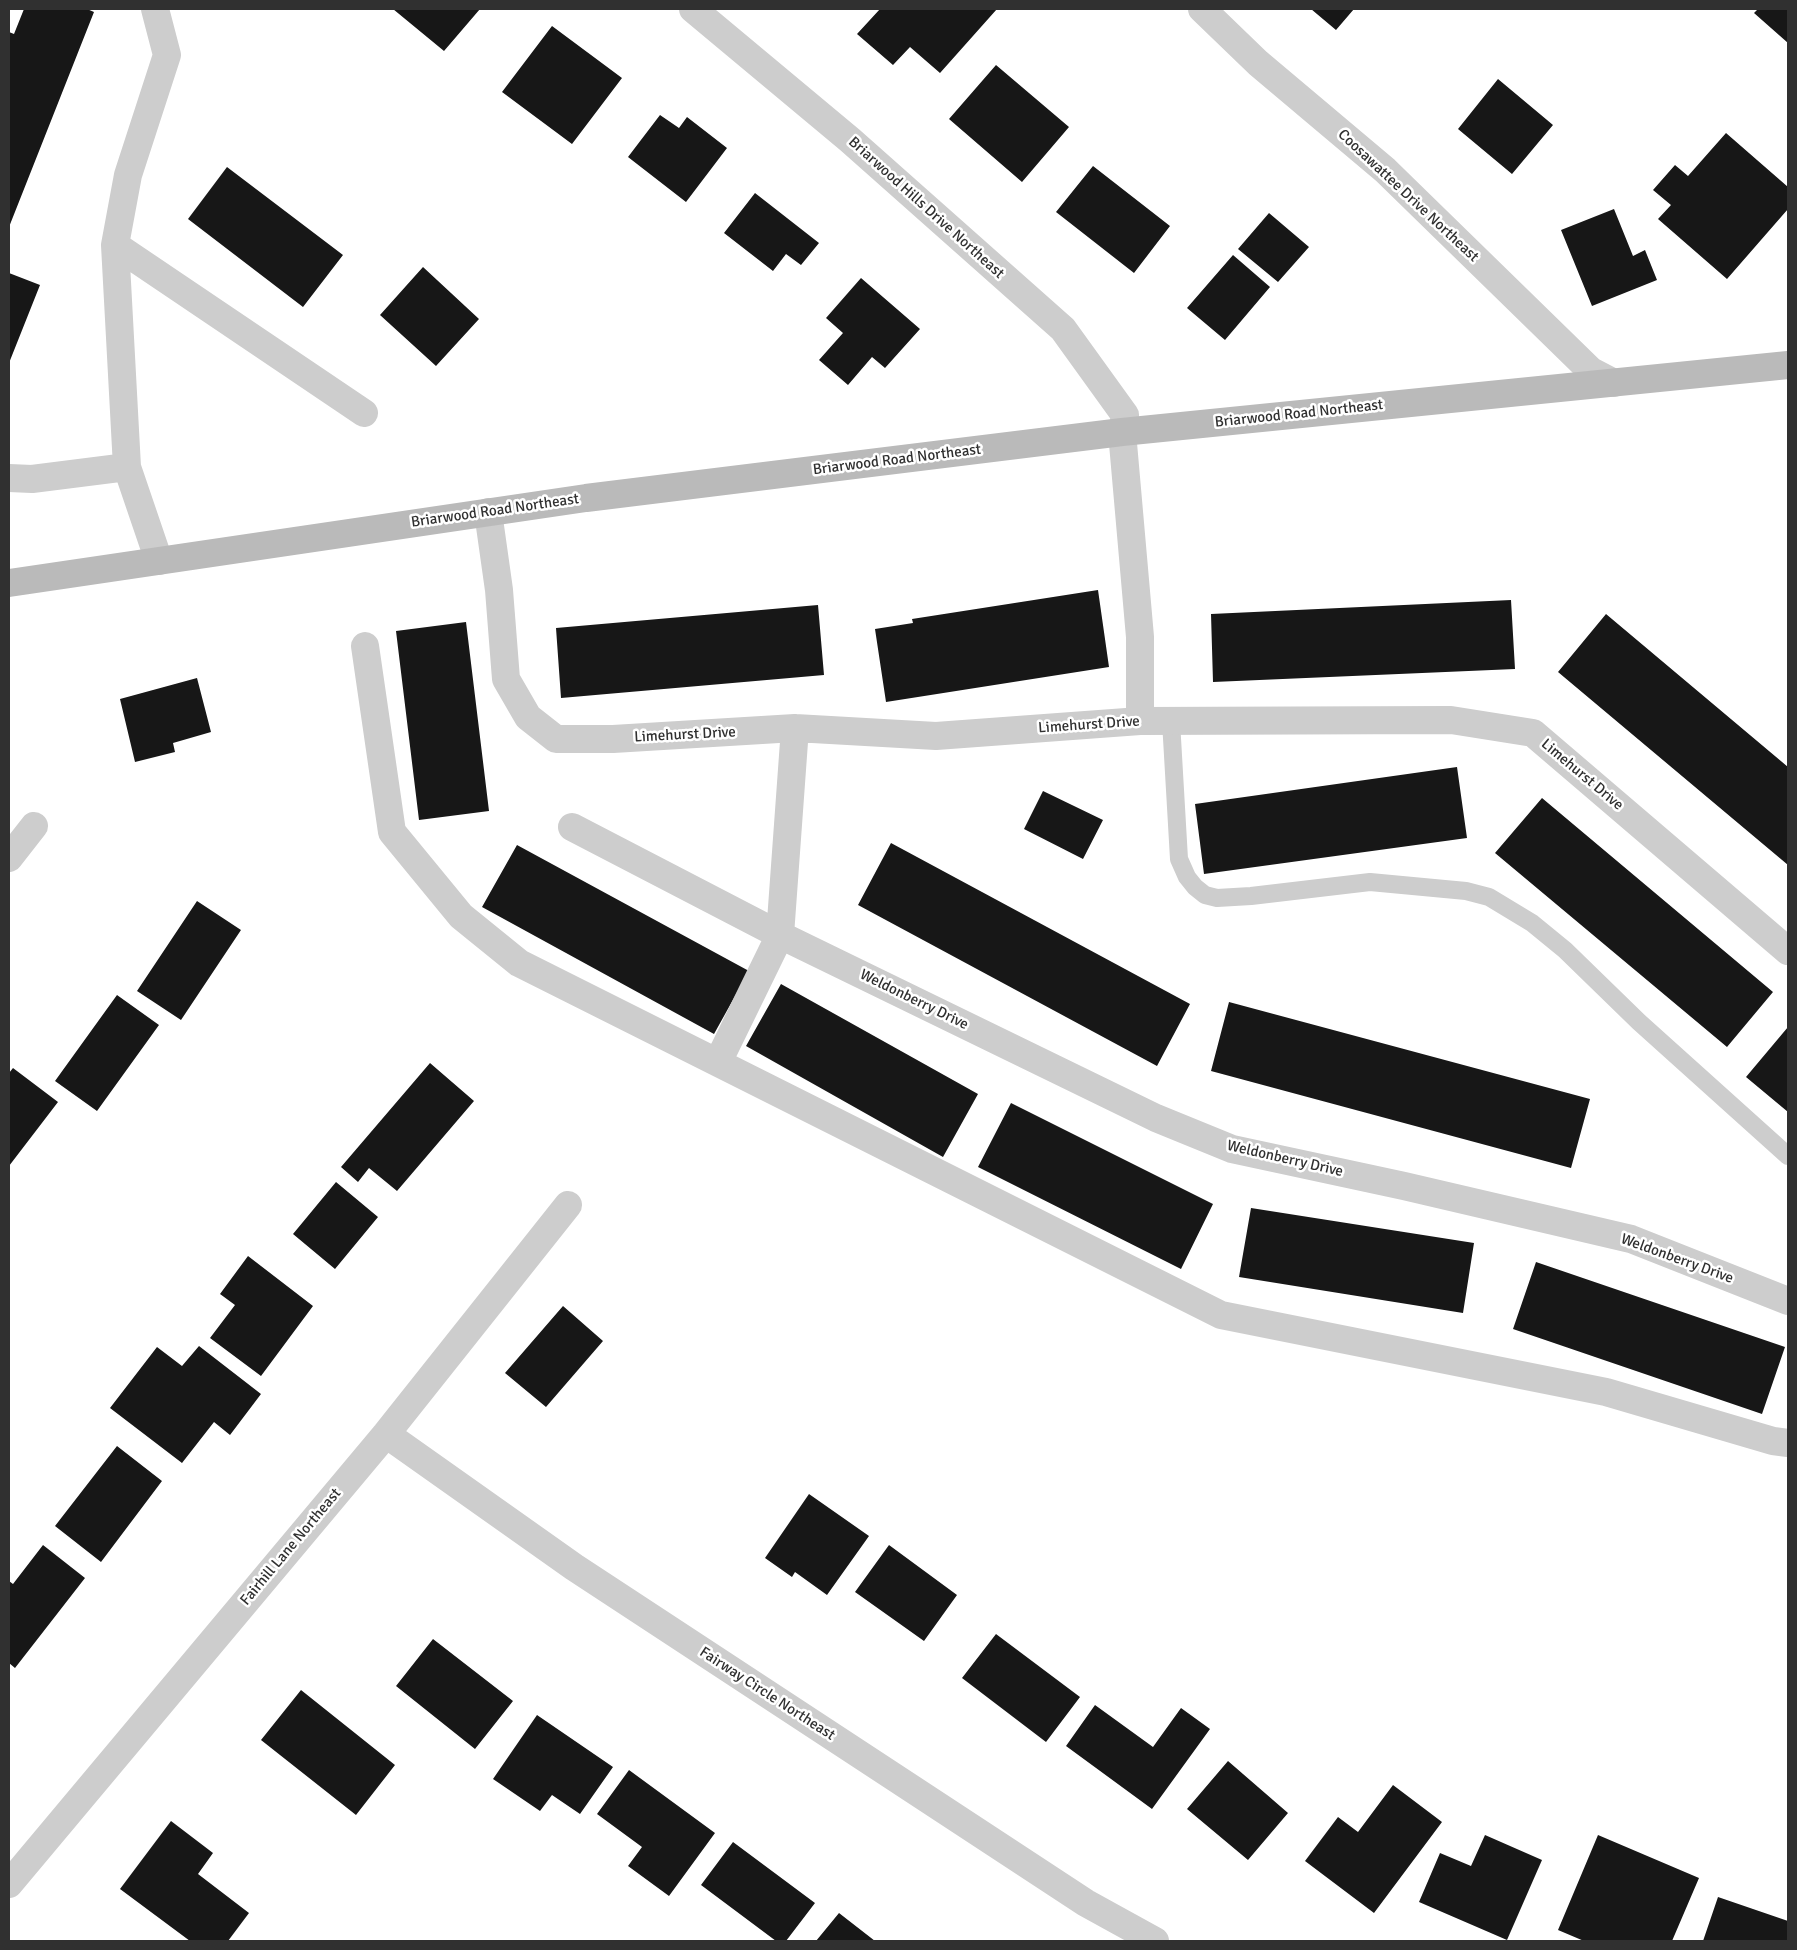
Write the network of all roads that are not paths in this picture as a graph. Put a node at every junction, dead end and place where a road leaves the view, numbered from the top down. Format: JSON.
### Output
{"nodes":[{"id":1,"x":155,"y":9,"type":"edge"},
{"id":2,"x":693,"y":9,"type":"edge"},
{"id":3,"x":1202,"y":9,"type":"edge"},
{"id":4,"x":115,"y":245,"type":"junction"},
{"id":5,"x":1788,"y":365,"type":"edge"},
{"id":6,"x":1614,"y":383,"type":"junction"},
{"id":7,"x":364,"y":413,"type":"dead end"},
{"id":8,"x":1122,"y":432,"type":"junction"},
{"id":9,"x":127,"y":467,"type":"junction"},
{"id":10,"x":9,"y":478,"type":"edge"},
{"id":11,"x":488,"y":512,"type":"junction"},
{"id":12,"x":159,"y":561,"type":"junction"},
{"id":13,"x":9,"y":583,"type":"edge"},
{"id":14,"x":366,"y":646,"type":"dead end"},
{"id":15,"x":1140,"y":721,"type":"junction"},
{"id":16,"x":1171,"y":721,"type":"junction"},
{"id":17,"x":795,"y":728,"type":"junction"},
{"id":18,"x":34,"y":826,"type":"dead end"},
{"id":19,"x":572,"y":827,"type":"dead end"},
{"id":20,"x":9,"y":858,"type":"edge"},
{"id":21,"x":780,"y":935,"type":"junction"},
{"id":22,"x":1788,"y":951,"type":"edge"},
{"id":23,"x":718,"y":1062,"type":"junction"},
{"id":24,"x":1788,"y":1156,"type":"edge"},
{"id":25,"x":568,"y":1205,"type":"dead end"},
{"id":26,"x":1788,"y":1301,"type":"edge"},
{"id":27,"x":386,"y":1434,"type":"junction"},
{"id":28,"x":1788,"y":1444,"type":"edge"},
{"id":29,"x":9,"y":1884,"type":"edge"},
{"id":30,"x":1155,"y":1941,"type":"edge"}],
"edges":[{"from":1,"to":4,"type":"street"},
{"from":2,"to":8,"type":"street","name":"Briarwood Hills Drive Northeast"},
{"from":3,"to":6,"type":"street","name":"Coosawattee Drive Northeast"},
{"from":4,"to":7,"type":"street"},
{"from":4,"to":9,"type":"street"},
{"from":5,"to":6,"type":"street","name":"Briarwood Road Northeast"},
{"from":6,"to":8,"type":"street","name":"Briarwood Road Northeast"},
{"from":8,"to":11,"type":"street","name":"Briarwood Road Northeast"},
{"from":8,"to":15,"type":"street","name":"Briarwood Hills Drive Northeast"},
{"from":9,"to":10,"type":"street"},
{"from":9,"to":12,"type":"street"},
{"from":11,"to":12,"type":"street","name":"Briarwood Road Northeast"},
{"from":11,"to":17,"type":"street","name":"Limehurst Drive"},
{"from":12,"to":13,"type":"street","name":"Briarwood Road Northeast"},
{"from":14,"to":23,"type":"street"},
{"from":15,"to":16,"type":"street","name":"Limehurst Drive"},
{"from":15,"to":17,"type":"street","name":"Limehurst Drive"},
{"from":16,"to":22,"type":"street","name":"Limehurst Drive"},
{"from":16,"to":24,"type":"lane"},
{"from":17,"to":21,"type":"street"},
{"from":18,"to":20,"type":"street"},
{"from":19,"to":21,"type":"street","name":"Weldonberry Drive"},
{"from":21,"to":23,"type":"street"},
{"from":21,"to":26,"type":"street","name":"Weldonberry Drive"},
{"from":23,"to":28,"type":"street"},
{"from":25,"to":27,"type":"street","name":"Fairhill Lane Northeast"},
{"from":27,"to":29,"type":"street","name":"Fairhill Lane Northeast"},
{"from":27,"to":30,"type":"street","name":"Fairway Circle Northeast"}]}
